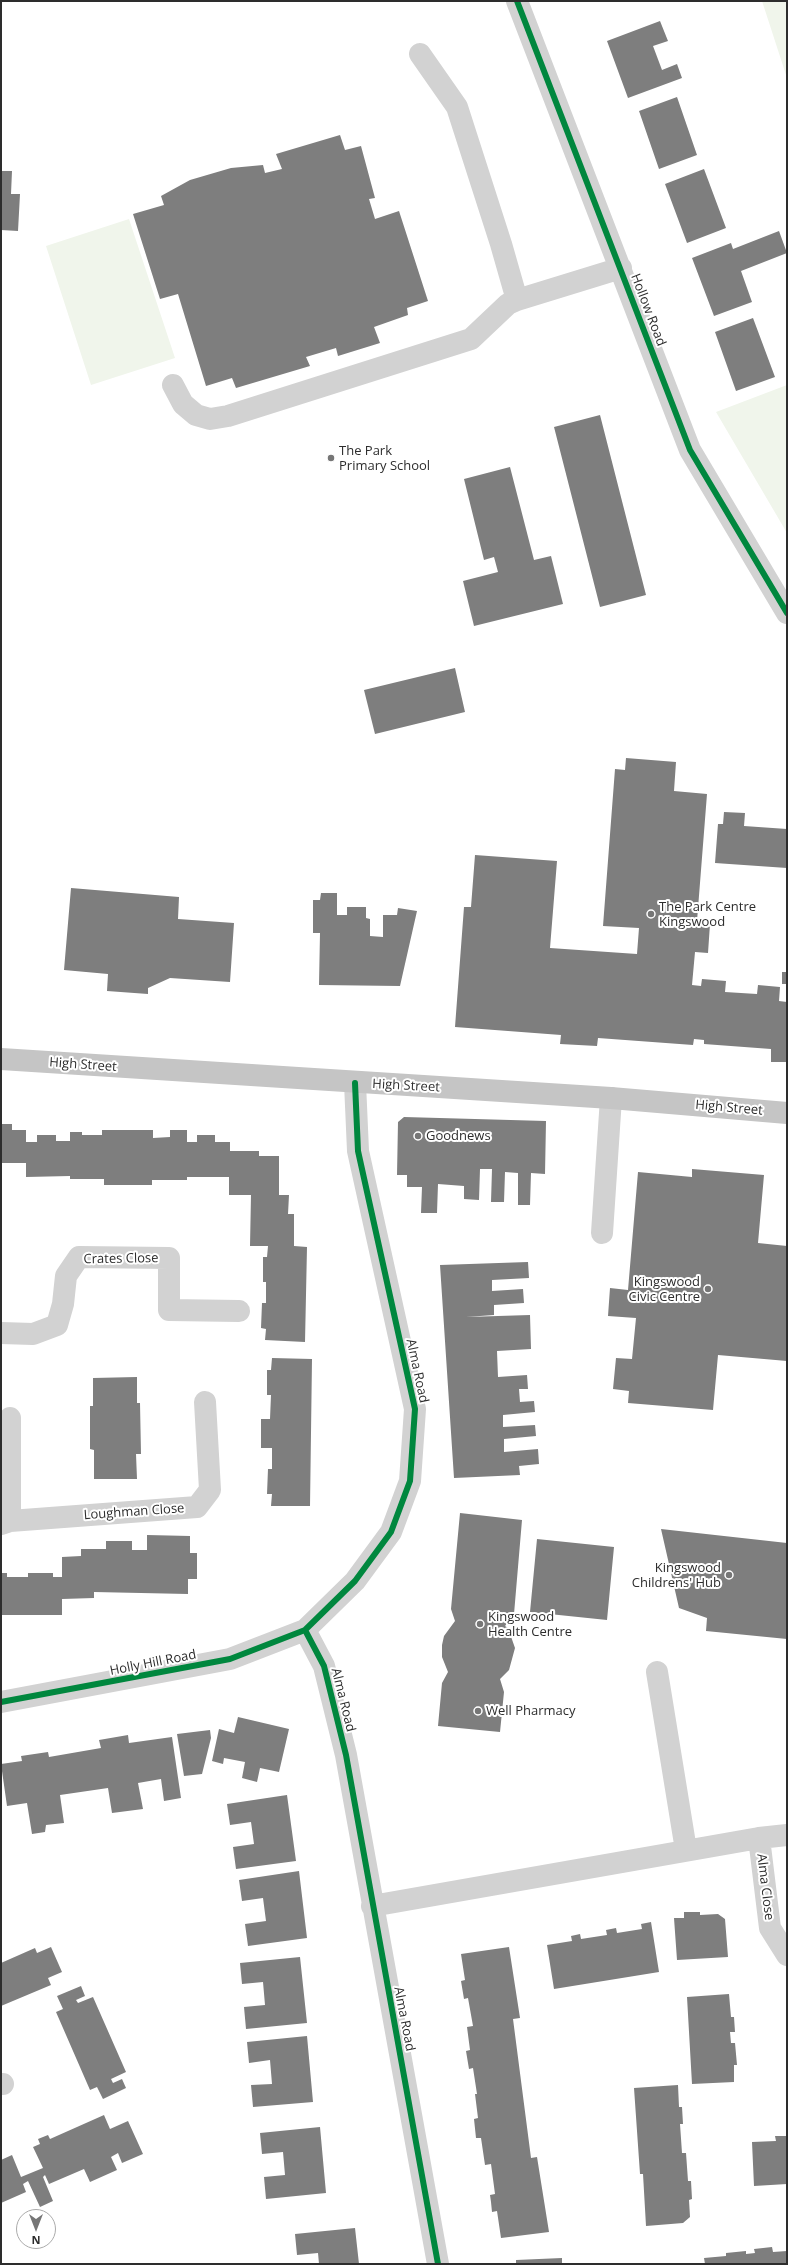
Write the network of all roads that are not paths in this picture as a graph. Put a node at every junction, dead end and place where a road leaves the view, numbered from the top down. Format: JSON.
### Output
{"nodes":[{"id":1,"x":517,"y":1,"type":"edge"},
{"id":2,"x":420,"y":54,"type":"dead end"},
{"id":3,"x":620,"y":268,"type":"junction"},
{"id":4,"x":517,"y":300,"type":"junction"},
{"id":5,"x":173,"y":385,"type":"dead end"},
{"id":6,"x":787,"y":613,"type":"edge"},
{"id":7,"x":1,"y":1059,"type":"edge"},
{"id":8,"x":355,"y":1083,"type":"junction"},
{"id":9,"x":611,"y":1098,"type":"junction"},
{"id":10,"x":787,"y":1113,"type":"edge"},
{"id":11,"x":602,"y":1233,"type":"dead end"},
{"id":12,"x":239,"y":1311,"type":"dead end"},
{"id":13,"x":1,"y":1333,"type":"edge"},
{"id":14,"x":205,"y":1402,"type":"dead end"},
{"id":15,"x":10,"y":1418,"type":"dead end"},
{"id":16,"x":6,"y":1523,"type":"edge"},
{"id":17,"x":305,"y":1630,"type":"junction"},
{"id":18,"x":657,"y":1672,"type":"dead end"},
{"id":19,"x":1,"y":1702,"type":"edge"},
{"id":20,"x":787,"y":1835,"type":"edge"},
{"id":21,"x":759,"y":1838,"type":"junction"},
{"id":22,"x":686,"y":1850,"type":"junction"},
{"id":23,"x":372,"y":1906,"type":"junction"},
{"id":24,"x":787,"y":1955,"type":"edge"},
{"id":25,"x":438,"y":2264,"type":"edge"}],
"edges":[{"from":1,"to":3,"type":"street","name":"Hollow Road"},
{"from":2,"to":4,"type":"street"},
{"from":3,"to":4,"type":"street"},
{"from":3,"to":6,"type":"street","name":"Hollow Road"},
{"from":4,"to":5,"type":"street"},
{"from":7,"to":8,"type":"main road","name":"High Street"},
{"from":8,"to":9,"type":"main road","name":"High Street"},
{"from":8,"to":17,"type":"street","name":"Alma Road"},
{"from":9,"to":10,"type":"main road","name":"High Street"},
{"from":9,"to":11,"type":"street"},
{"from":12,"to":13,"type":"street","name":"Crates Close"},
{"from":14,"to":16,"type":"street","name":"Loughman Close"},
{"from":15,"to":16,"type":"street","name":"Loughman Close"},
{"from":17,"to":19,"type":"street","name":"Holly Hill Road"},
{"from":17,"to":23,"type":"street","name":"Alma Road"},
{"from":18,"to":22,"type":"street"},
{"from":20,"to":21,"type":"street"},
{"from":21,"to":22,"type":"street"},
{"from":21,"to":24,"type":"street","name":"Alma Close"},
{"from":22,"to":23,"type":"street"},
{"from":23,"to":25,"type":"street","name":"Alma Road"}]}
